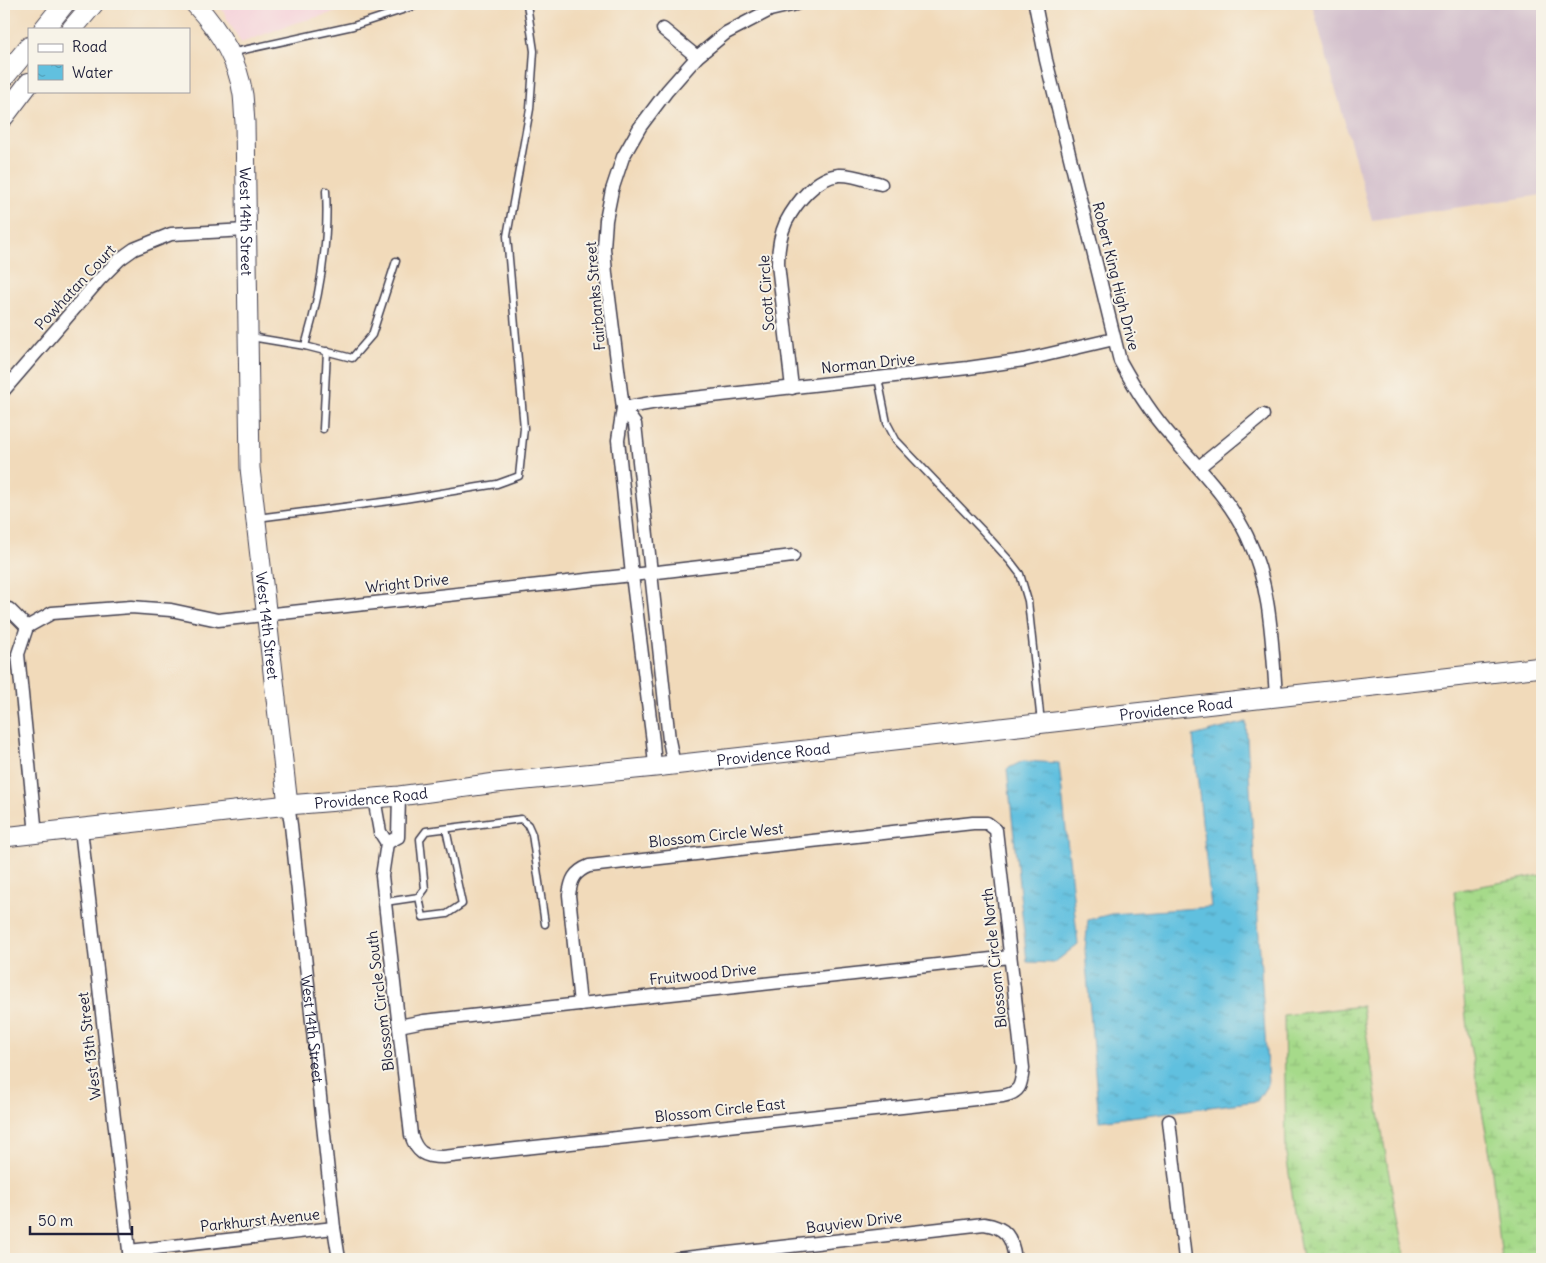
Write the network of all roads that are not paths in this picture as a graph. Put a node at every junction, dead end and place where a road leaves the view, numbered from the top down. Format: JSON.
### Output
{"nodes":[{"id":1,"x":64,"y":4,"type":"edge"},
{"id":2,"x":92,"y":4,"type":"edge"},
{"id":3,"x":195,"y":4,"type":"edge"},
{"id":4,"x":421,"y":4,"type":"edge"},
{"id":5,"x":527,"y":4,"type":"edge"},
{"id":6,"x":796,"y":4,"type":"edge"},
{"id":7,"x":1035,"y":4,"type":"edge"},
{"id":8,"x":45,"y":28,"type":"edge"},
{"id":9,"x":73,"y":28,"type":"edge"},
{"id":10,"x":663,"y":30,"type":"dead end"},
{"id":11,"x":28,"y":48,"type":"edge"},
{"id":12,"x":229,"y":53,"type":"junction"},
{"id":13,"x":697,"y":58,"type":"junction"},
{"id":14,"x":4,"y":78,"type":"edge"},
{"id":15,"x":28,"y":84,"type":"edge"},
{"id":16,"x":4,"y":116,"type":"edge"},
{"id":17,"x":881,"y":184,"type":"dead end"},
{"id":18,"x":326,"y":191,"type":"dead end"},
{"id":19,"x":247,"y":230,"type":"junction"},
{"id":20,"x":396,"y":261,"type":"dead end"},
{"id":21,"x":249,"y":337,"type":"junction"},
{"id":22,"x":1114,"y":339,"type":"junction"},
{"id":23,"x":305,"y":346,"type":"junction"},
{"id":24,"x":327,"y":351,"type":"junction"},
{"id":25,"x":878,"y":378,"type":"junction"},
{"id":26,"x":792,"y":388,"type":"junction"},
{"id":27,"x":4,"y":390,"type":"edge"},
{"id":28,"x":623,"y":408,"type":"junction"},
{"id":29,"x":1263,"y":415,"type":"dead end"},
{"id":30,"x":323,"y":429,"type":"dead end"},
{"id":31,"x":1199,"y":467,"type":"junction"},
{"id":32,"x":255,"y":518,"type":"junction"},
{"id":33,"x":794,"y":556,"type":"dead end"},
{"id":34,"x":651,"y":573,"type":"junction"},
{"id":35,"x":632,"y":576,"type":"junction"},
{"id":36,"x":9,"y":609,"type":"dead end"},
{"id":37,"x":266,"y":614,"type":"junction"},
{"id":38,"x":27,"y":627,"type":"junction"},
{"id":39,"x":1542,"y":668,"type":"edge"},
{"id":40,"x":1276,"y":696,"type":"junction"},
{"id":41,"x":1041,"y":723,"type":"junction"},
{"id":42,"x":674,"y":764,"type":"junction"},
{"id":43,"x":655,"y":767,"type":"junction"},
{"id":44,"x":400,"y":796,"type":"junction"},
{"id":45,"x":374,"y":798,"type":"junction"},
{"id":46,"x":288,"y":805,"type":"junction"},
{"id":47,"x":993,"y":827,"type":"joint"},
{"id":48,"x":80,"y":829,"type":"junction"},
{"id":49,"x":446,"y":829,"type":"junction"},
{"id":50,"x":36,"y":834,"type":"junction"},
{"id":51,"x":4,"y":837,"type":"edge"},
{"id":52,"x":387,"y":843,"type":"junction"},
{"id":53,"x":419,"y":897,"type":"junction"},
{"id":54,"x":384,"y":902,"type":"junction"},
{"id":55,"x":545,"y":924,"type":"dead end"},
{"id":56,"x":1010,"y":957,"type":"junction"},
{"id":57,"x":580,"y":1004,"type":"junction"},
{"id":58,"x":399,"y":1026,"type":"junction"},
{"id":59,"x":1020,"y":1088,"type":"joint"},
{"id":60,"x":1169,"y":1121,"type":"dead end"},
{"id":61,"x":422,"y":1152,"type":"joint"},
{"id":62,"x":334,"y":1228,"type":"junction"},
{"id":63,"x":130,"y":1255,"type":"edge"},
{"id":64,"x":339,"y":1259,"type":"edge"},
{"id":65,"x":676,"y":1259,"type":"edge"},
{"id":66,"x":1015,"y":1259,"type":"edge"},
{"id":67,"x":1185,"y":1259,"type":"edge"}],
"edges":[{"from":1,"to":8,"type":"main road"},
{"from":2,"to":9,"type":"main road"},
{"from":3,"to":12,"type":"street","name":"West 14th Street"},
{"from":4,"to":12,"type":"lane"},
{"from":5,"to":32,"type":"lane"},
{"from":6,"to":13,"type":"street","name":"Fairbanks Street"},
{"from":7,"to":22,"type":"street","name":"Robert King High Drive"},
{"from":10,"to":13,"type":"street"},
{"from":11,"to":14,"type":"main road"},
{"from":12,"to":19,"type":"street","name":"West 14th Street"},
{"from":13,"to":28,"type":"street","name":"Fairbanks Street"},
{"from":15,"to":16,"type":"main road"},
{"from":17,"to":26,"type":"street","name":"Scott Circle"},
{"from":18,"to":23,"type":"lane"},
{"from":19,"to":21,"type":"street","name":"West 14th Street"},
{"from":19,"to":27,"type":"street","name":"Powhatan Court"},
{"from":20,"to":24,"type":"lane"},
{"from":21,"to":23,"type":"lane"},
{"from":21,"to":32,"type":"street","name":"West 14th Street"},
{"from":22,"to":25,"type":"street","name":"Norman Drive"},
{"from":22,"to":31,"type":"street","name":"Robert King High Drive"},
{"from":23,"to":24,"type":"lane"},
{"from":24,"to":30,"type":"lane"},
{"from":25,"to":26,"type":"street","name":"Norman Drive"},
{"from":25,"to":41,"type":"lane"},
{"from":26,"to":28,"type":"street","name":"Norman Drive"},
{"from":28,"to":34,"type":"street","name":"Fairbanks Street"},
{"from":28,"to":35,"type":"street","name":"Fairbanks Street"},
{"from":29,"to":31,"type":"street"},
{"from":31,"to":40,"type":"street","name":"Robert King High Drive"},
{"from":32,"to":37,"type":"street","name":"West 14th Street"},
{"from":33,"to":34,"type":"street","name":"Wright Drive"},
{"from":34,"to":35,"type":"street","name":"Wright Drive"},
{"from":34,"to":42,"type":"street","name":"Fairbanks Street"},
{"from":35,"to":37,"type":"street","name":"Wright Drive"},
{"from":35,"to":43,"type":"street","name":"Fairbanks Street"},
{"from":36,"to":38,"type":"street"},
{"from":37,"to":38,"type":"street","name":"Wright Drive"},
{"from":37,"to":46,"type":"street","name":"West 14th Street"},
{"from":38,"to":50,"type":"street"},
{"from":39,"to":40,"type":"street","name":"Providence Road"},
{"from":40,"to":41,"type":"street","name":"Providence Road"},
{"from":41,"to":42,"type":"street","name":"Providence Road"},
{"from":42,"to":43,"type":"street","name":"Providence Road"},
{"from":43,"to":44,"type":"street","name":"Providence Road"},
{"from":44,"to":45,"type":"street","name":"Providence Road"},
{"from":44,"to":52,"type":"street","name":"Blossom Circle South"},
{"from":45,"to":46,"type":"street","name":"Providence Road"},
{"from":45,"to":52,"type":"street"},
{"from":46,"to":48,"type":"street","name":"Providence Road"},
{"from":46,"to":62,"type":"street","name":"West 14th Street"},
{"from":47,"to":56,"type":"street","name":"Blossom Circle North"},
{"from":47,"to":57,"type":"street","name":"Blossom Circle West"},
{"from":48,"to":50,"type":"street","name":"Providence Road"},
{"from":48,"to":63,"type":"street","name":"West 13th Street"},
{"from":49,"to":53,"type":"lane"},
{"from":49,"to":53,"type":"lane"},
{"from":49,"to":55,"type":"lane"},
{"from":50,"to":51,"type":"street","name":"Providence Road"},
{"from":52,"to":54,"type":"street","name":"Blossom Circle South"},
{"from":53,"to":54,"type":"lane"},
{"from":54,"to":58,"type":"street","name":"Blossom Circle South"},
{"from":56,"to":57,"type":"street","name":"Fruitwood Drive"},
{"from":56,"to":59,"type":"street","name":"Blossom Circle North"},
{"from":57,"to":58,"type":"street","name":"Fruitwood Drive"},
{"from":58,"to":61,"type":"street","name":"Blossom Circle South"},
{"from":59,"to":61,"type":"street","name":"Blossom Circle East"},
{"from":60,"to":67,"type":"street"},
{"from":62,"to":63,"type":"street","name":"Parkhurst Avenue"},
{"from":62,"to":64,"type":"street","name":"West 14th Street"},
{"from":65,"to":66,"type":"street","name":"Bayview Drive"}]}
